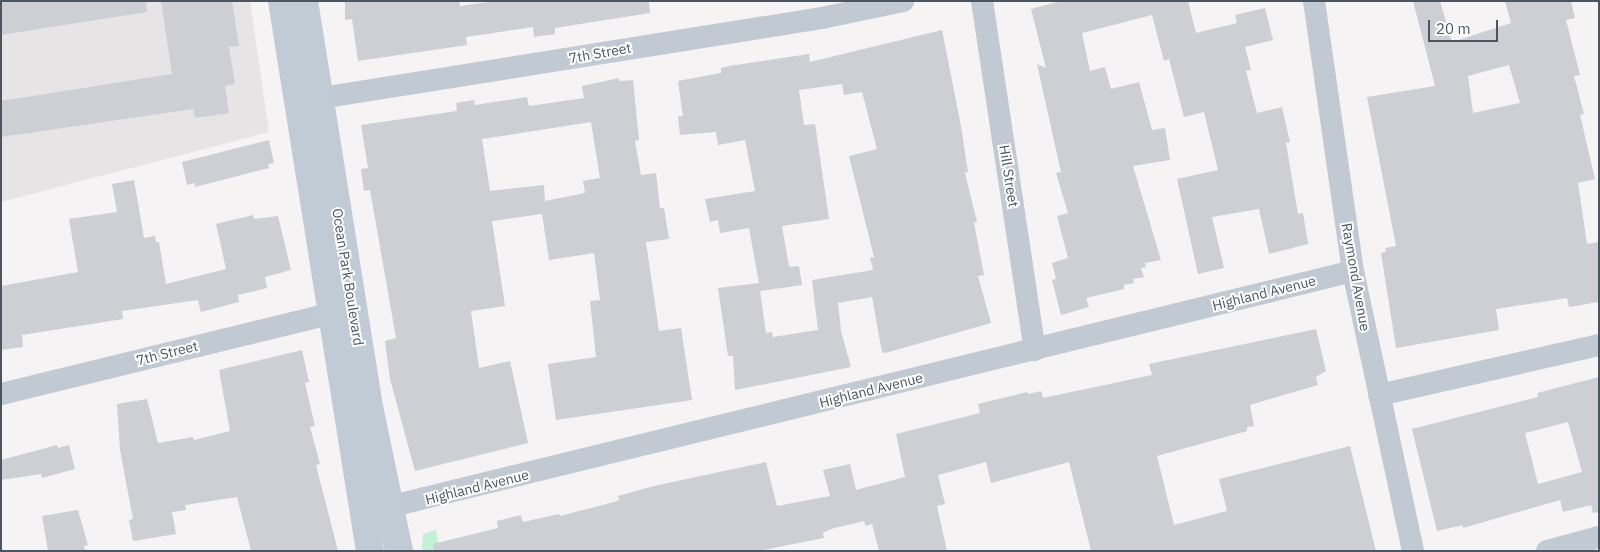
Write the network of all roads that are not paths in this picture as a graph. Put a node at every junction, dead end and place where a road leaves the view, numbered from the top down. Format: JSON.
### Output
{"nodes":[{"id":1,"x":282,"y":1,"type":"edge"},
{"id":2,"x":304,"y":1,"type":"edge"},
{"id":3,"x":903,"y":1,"type":"edge"},
{"id":4,"x":982,"y":1,"type":"edge"},
{"id":5,"x":1314,"y":1,"type":"edge"},
{"id":6,"x":308,"y":100,"type":"junction"},
{"id":7,"x":1353,"y":271,"type":"junction"},
{"id":8,"x":333,"y":313,"type":"junction"},
{"id":9,"x":1599,"y":345,"type":"edge"},
{"id":10,"x":1035,"y":350,"type":"junction"},
{"id":11,"x":1,"y":394,"type":"edge"},
{"id":12,"x":1379,"y":395,"type":"junction"},
{"id":13,"x":360,"y":415,"type":"junction"},
{"id":14,"x":388,"y":507,"type":"junction"},
{"id":15,"x":1599,"y":537,"type":"edge"},
{"id":16,"x":370,"y":551,"type":"edge"},
{"id":17,"x":399,"y":551,"type":"edge"},
{"id":18,"x":1413,"y":551,"type":"edge"},
{"id":19,"x":1547,"y":551,"type":"edge"}],
"edges":[{"from":1,"to":6,"type":"street","name":"Ocean Park Boulevard"},
{"from":2,"to":6,"type":"street","name":"Ocean Park Boulevard"},
{"from":3,"to":6,"type":"street","name":"7th Street"},
{"from":4,"to":10,"type":"street","name":"Hill Street"},
{"from":5,"to":7,"type":"street","name":"Raymond Avenue"},
{"from":6,"to":8,"type":"street","name":"Ocean Park Boulevard"},
{"from":6,"to":13,"type":"street","name":"Ocean Park Boulevard"},
{"from":7,"to":10,"type":"street","name":"Highland Avenue"},
{"from":7,"to":12,"type":"street","name":"Raymond Avenue"},
{"from":8,"to":11,"type":"street","name":"7th Street"},
{"from":8,"to":13,"type":"street","name":"Ocean Park Boulevard"},
{"from":9,"to":12,"type":"street"},
{"from":10,"to":14,"type":"street","name":"Highland Avenue"},
{"from":12,"to":18,"type":"street","name":"Raymond Avenue"},
{"from":13,"to":14,"type":"street"},
{"from":13,"to":16,"type":"street","name":"Ocean Park Boulevard"},
{"from":14,"to":17,"type":"street"},
{"from":15,"to":19,"type":"street"}]}
